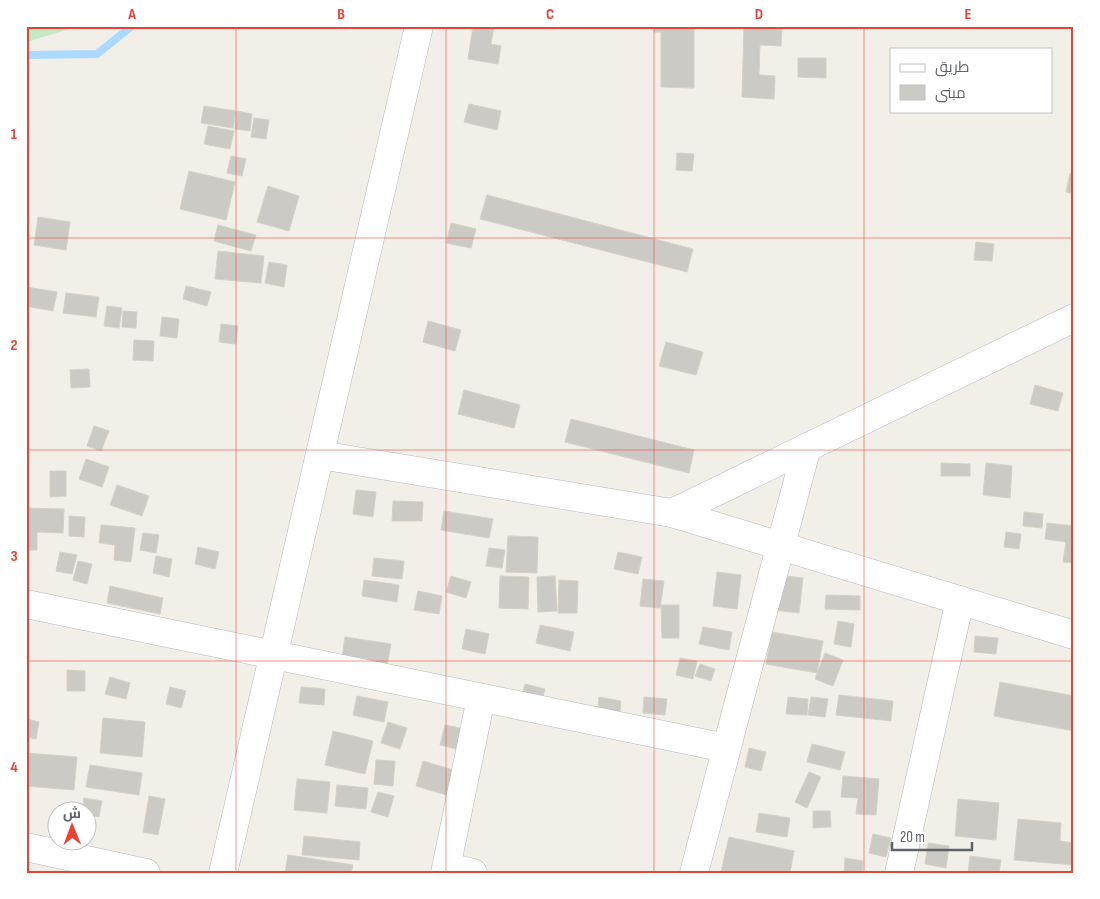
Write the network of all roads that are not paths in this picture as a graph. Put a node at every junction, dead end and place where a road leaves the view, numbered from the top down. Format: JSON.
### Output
{"nodes":[{"id":1,"x":419,"y":26,"type":"edge"},
{"id":2,"x":1074,"y":318,"type":"edge"},
{"id":3,"x":808,"y":447,"type":"junction"},
{"id":4,"x":320,"y":455,"type":"junction"},
{"id":5,"x":672,"y":513,"type":"junction"},
{"id":6,"x":781,"y":546,"type":"junction"},
{"id":7,"x":960,"y":600,"type":"junction"},
{"id":8,"x":26,"y":604,"type":"edge"},
{"id":9,"x":1074,"y":635,"type":"edge"},
{"id":10,"x":274,"y":655,"type":"junction"},
{"id":11,"x":481,"y":698,"type":"junction"},
{"id":12,"x":726,"y":748,"type":"junction"},
{"id":13,"x":26,"y":847,"type":"edge"},
{"id":14,"x":446,"y":870,"type":"edge"},
{"id":15,"x":146,"y":873,"type":"edge"},
{"id":16,"x":223,"y":873,"type":"edge"},
{"id":17,"x":473,"y":873,"type":"edge"},
{"id":18,"x":694,"y":873,"type":"edge"},
{"id":19,"x":899,"y":873,"type":"edge"}],
"edges":[{"from":1,"to":4,"type":"street"},
{"from":2,"to":3,"type":"street"},
{"from":3,"to":5,"type":"street"},
{"from":3,"to":6,"type":"street"},
{"from":4,"to":5,"type":"street"},
{"from":4,"to":10,"type":"street"},
{"from":5,"to":6,"type":"street"},
{"from":6,"to":7,"type":"street"},
{"from":6,"to":12,"type":"street"},
{"from":7,"to":9,"type":"street"},
{"from":7,"to":19,"type":"street"},
{"from":8,"to":10,"type":"street"},
{"from":10,"to":11,"type":"street"},
{"from":10,"to":16,"type":"street"},
{"from":11,"to":12,"type":"street"},
{"from":11,"to":14,"type":"street"},
{"from":12,"to":18,"type":"street"},
{"from":13,"to":15,"type":"street"},
{"from":14,"to":17,"type":"street"}]}
